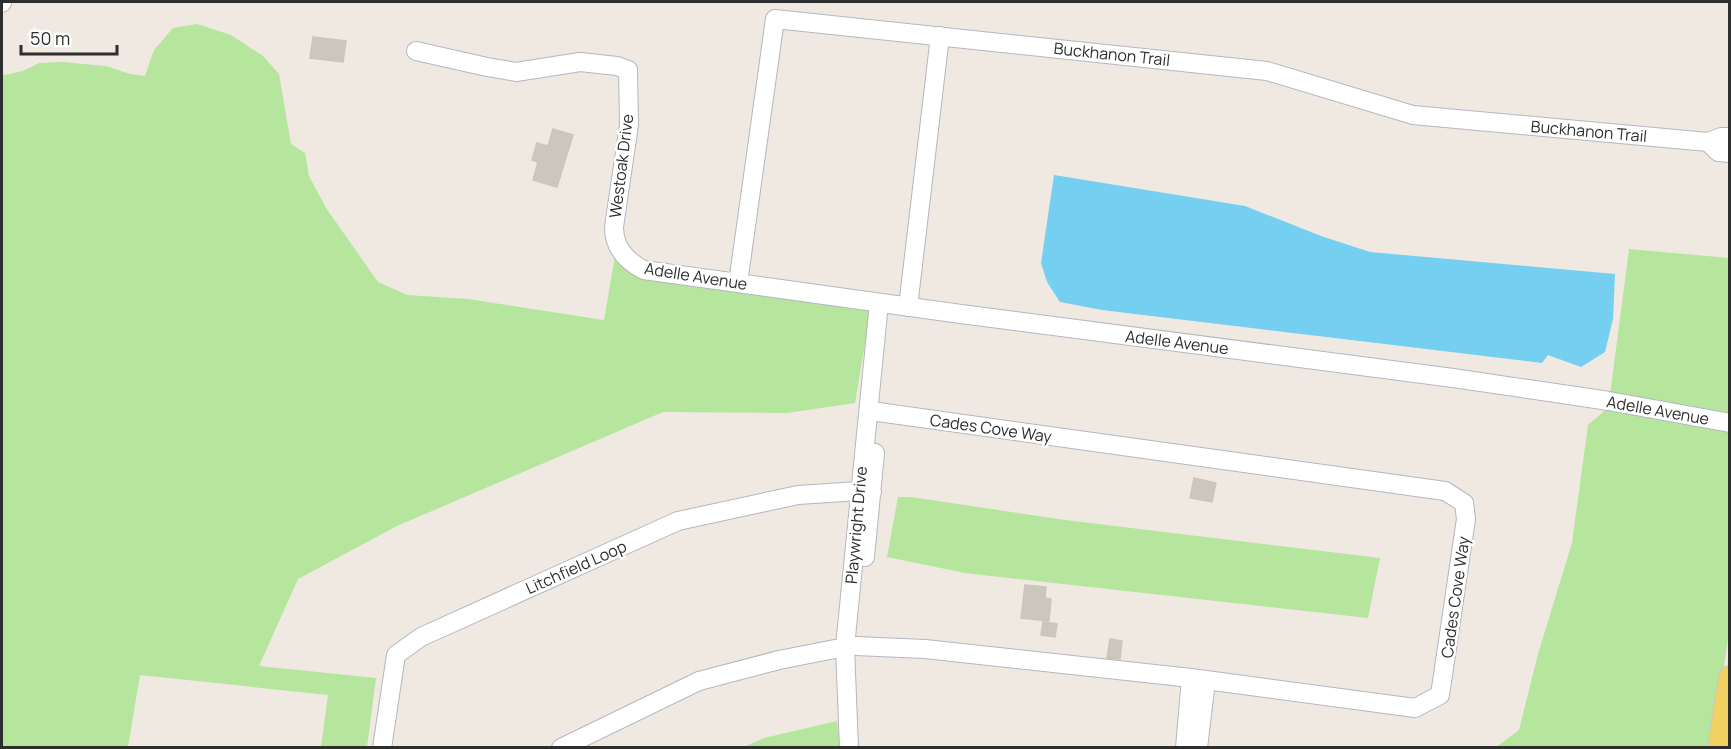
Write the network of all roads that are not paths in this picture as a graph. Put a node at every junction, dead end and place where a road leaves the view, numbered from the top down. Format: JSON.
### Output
{"nodes":[{"id":1,"x":940,"y":36,"type":"junction"},
{"id":2,"x":416,"y":51,"type":"dead end"},
{"id":3,"x":1730,"y":137,"type":"edge"},
{"id":4,"x":1708,"y":142,"type":"junction"},
{"id":5,"x":1730,"y":153,"type":"edge"},
{"id":6,"x":627,"y":258,"type":"joint"},
{"id":7,"x":738,"y":283,"type":"junction"},
{"id":8,"x":892,"y":305,"type":"junction"},
{"id":9,"x":878,"y":412,"type":"junction"},
{"id":10,"x":1730,"y":423,"type":"edge"},
{"id":11,"x":866,"y":491,"type":"junction"},
{"id":12,"x":850,"y":647,"type":"junction"},
{"id":13,"x":1730,"y":677,"type":"edge"},
{"id":14,"x":1199,"y":679,"type":"junction"},
{"id":15,"x":382,"y":747,"type":"edge"},
{"id":16,"x":561,"y":747,"type":"edge"},
{"id":17,"x":849,"y":747,"type":"edge"},
{"id":18,"x":856,"y":747,"type":"edge"},
{"id":19,"x":1185,"y":747,"type":"edge"},
{"id":20,"x":1198,"y":747,"type":"edge"},
{"id":21,"x":1719,"y":747,"type":"edge"}],
"edges":[{"from":1,"to":4,"type":"street","name":"Buckhanon Trail"},
{"from":1,"to":7,"type":"street","name":"Buckhanon Trail"},
{"from":1,"to":8,"type":"street","name":"Playwright Drive"},
{"from":2,"to":6,"type":"street","name":"Westoak Drive"},
{"from":3,"to":4,"type":"street","name":"Buckhanon Trail"},
{"from":4,"to":5,"type":"street","name":"Buckhanon Trail"},
{"from":6,"to":7,"type":"street","name":"Adelle Avenue"},
{"from":7,"to":8,"type":"street","name":"Adelle Avenue"},
{"from":8,"to":9,"type":"street","name":"Playwright Drive"},
{"from":8,"to":10,"type":"street","name":"Adelle Avenue"},
{"from":8,"to":11,"type":"street","name":"Playwright Drive"},
{"from":9,"to":11,"type":"street","name":"Playwright Drive"},
{"from":9,"to":14,"type":"street","name":"Cades Cove Way"},
{"from":11,"to":12,"type":"street","name":"Playwright Drive"},
{"from":11,"to":15,"type":"street","name":"Litchfield Loop"},
{"from":12,"to":14,"type":"street","name":"Cades Cove Way"},
{"from":12,"to":16,"type":"street"},
{"from":12,"to":17,"type":"street","name":"Playwright Drive"},
{"from":12,"to":18,"type":"street","name":"Playwright Drive"},
{"from":13,"to":21,"type":"main road"},
{"from":14,"to":19,"type":"street"},
{"from":14,"to":20,"type":"street"}]}
